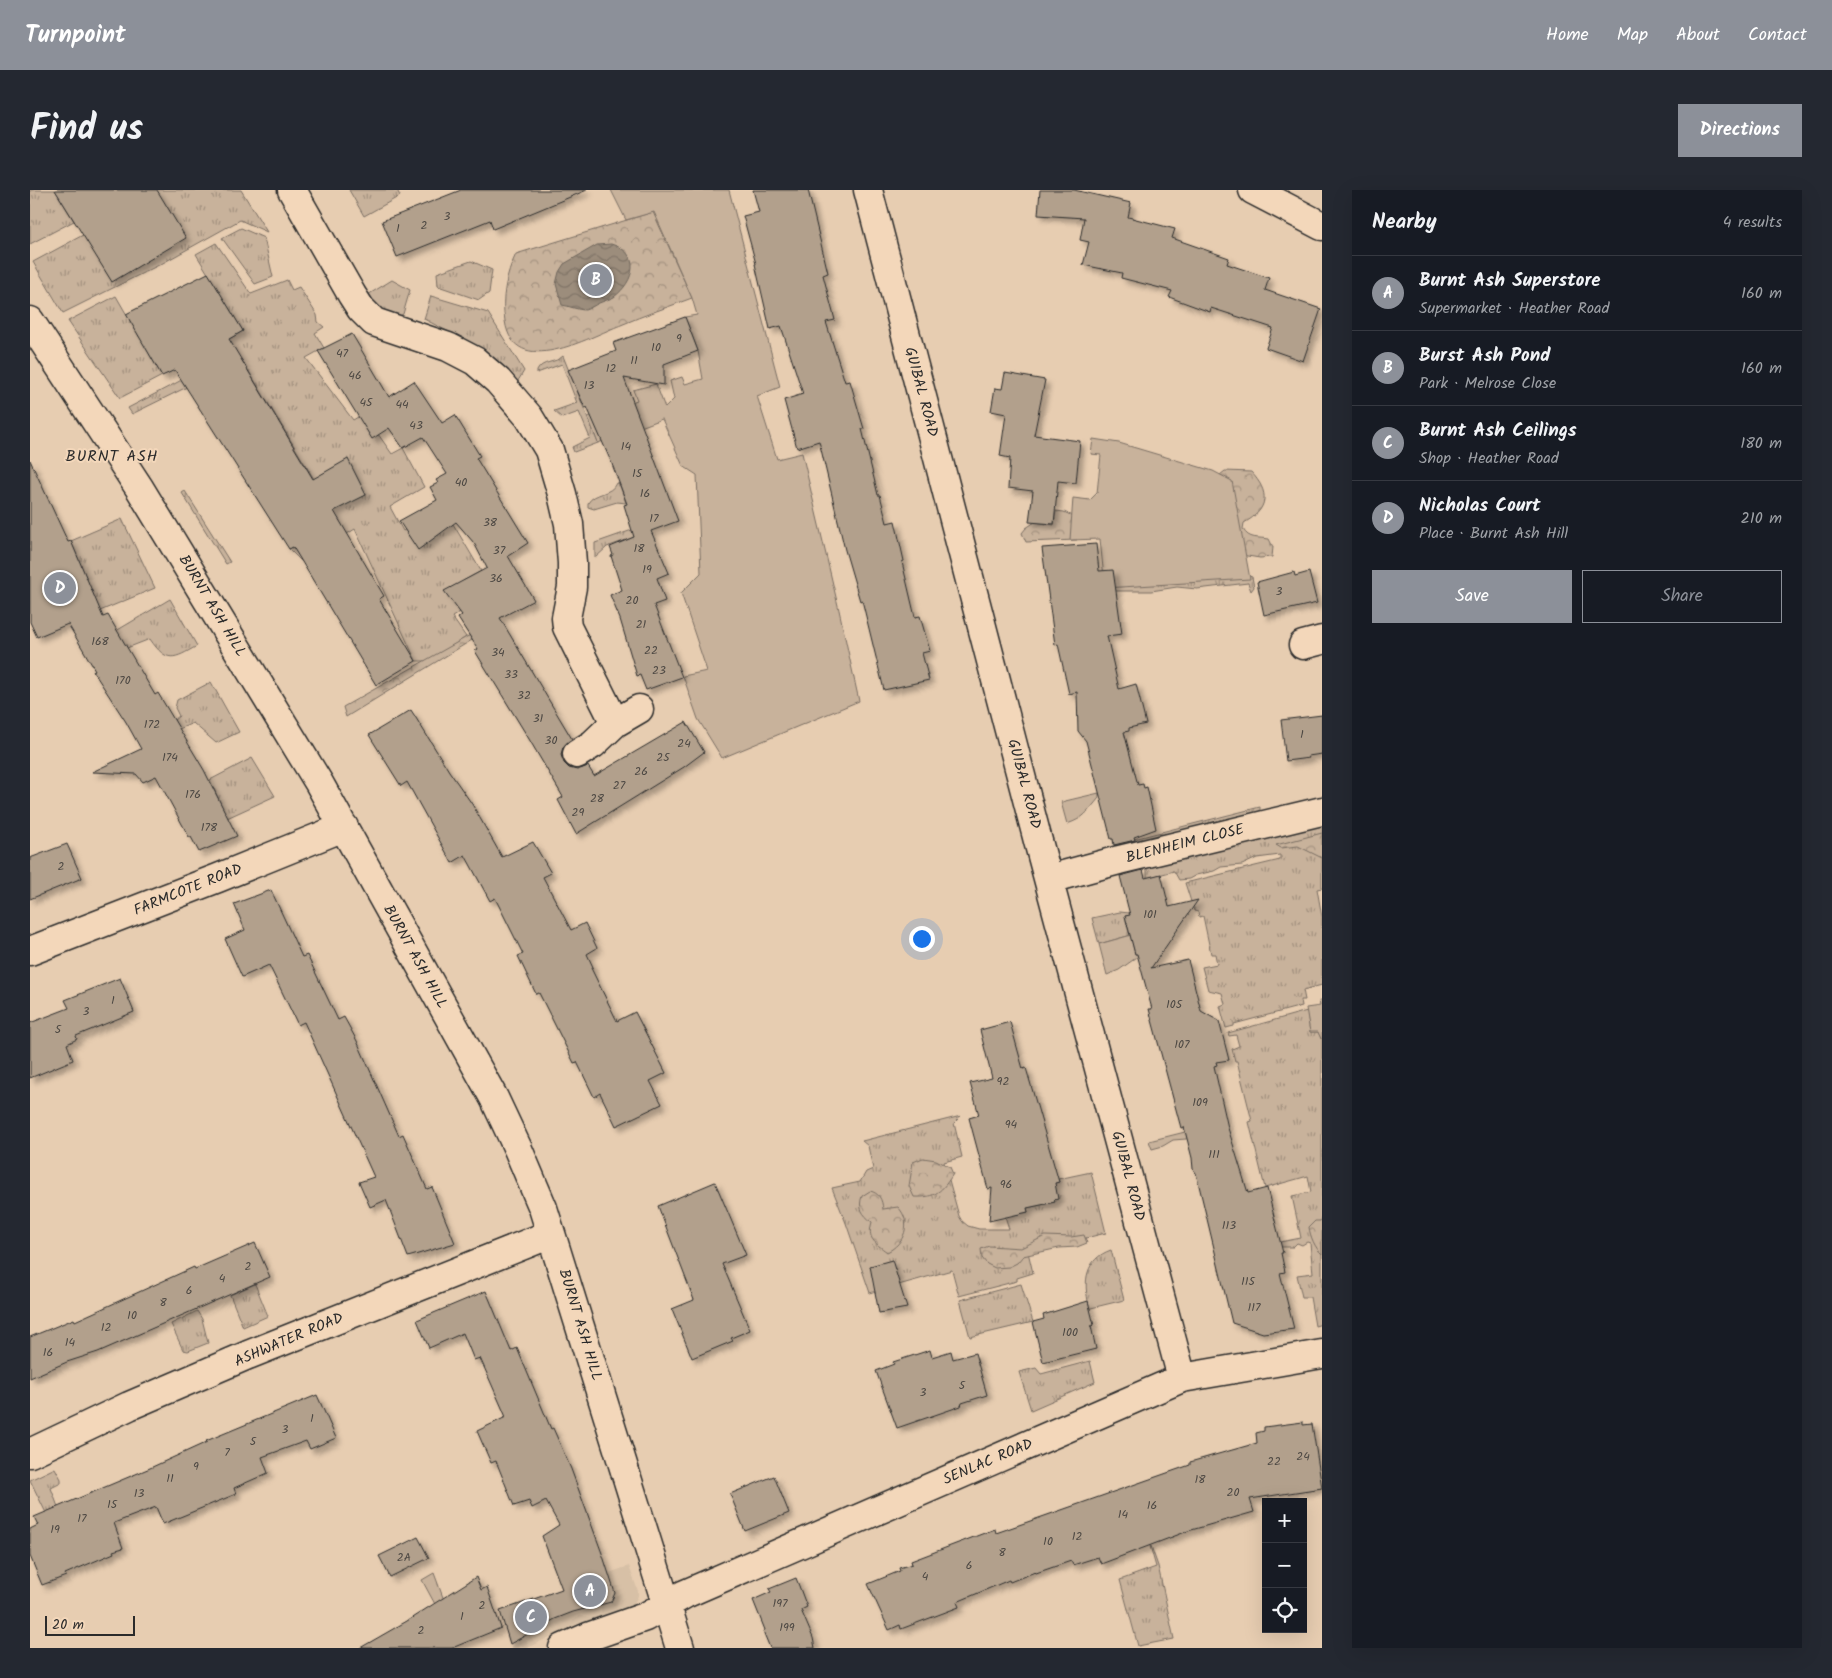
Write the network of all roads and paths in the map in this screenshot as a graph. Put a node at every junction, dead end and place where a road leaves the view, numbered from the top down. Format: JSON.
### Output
{"nodes":[{"id":1,"x":292,"y":190,"type":"edge"},
{"id":2,"x":868,"y":190,"type":"edge"},
{"id":3,"x":1252,"y":190,"type":"edge"},
{"id":4,"x":1322,"y":226,"type":"edge"},
{"id":5,"x":30,"y":322,"type":"edge"},
{"id":6,"x":639,"y":709,"type":"dead end"},
{"id":7,"x":616,"y":723,"type":"junction"},
{"id":8,"x":577,"y":754,"type":"dead end"},
{"id":9,"x":1322,"y":811,"type":"edge"},
{"id":10,"x":344,"y":827,"type":"junction"},
{"id":11,"x":1049,"y":879,"type":"junction"},
{"id":12,"x":30,"y":951,"type":"edge"},
{"id":13,"x":552,"y":1234,"type":"junction"},
{"id":14,"x":1322,"y":1354,"type":"edge"},
{"id":15,"x":1182,"y":1378,"type":"junction"},
{"id":16,"x":30,"y":1453,"type":"edge"},
{"id":17,"x":665,"y":1604,"type":"junction"},
{"id":18,"x":562,"y":1648,"type":"edge"},
{"id":19,"x":680,"y":1648,"type":"edge"}],
"edges":[{"from":1,"to":7,"type":"street"},
{"from":2,"to":11,"type":"street","name":"GUIBAL ROAD"},
{"from":3,"to":4,"type":"street"},
{"from":5,"to":10,"type":"street","name":"BURNT ASH HILL"},
{"from":6,"to":7,"type":"street"},
{"from":7,"to":8,"type":"street"},
{"from":9,"to":11,"type":"street","name":"BLENHEIM CLOSE"},
{"from":10,"to":12,"type":"street","name":"FARMCOTE ROAD"},
{"from":10,"to":13,"type":"street","name":"BURNT ASH HILL"},
{"from":11,"to":15,"type":"street","name":"GUIBAL ROAD"},
{"from":13,"to":16,"type":"street","name":"ASHWATER ROAD"},
{"from":13,"to":17,"type":"street","name":"BURNT ASH HILL"},
{"from":14,"to":15,"type":"street","name":"SENLAC ROAD"},
{"from":15,"to":17,"type":"street","name":"SENLAC ROAD"},
{"from":17,"to":18,"type":"street","name":"SENLAC ROAD"},
{"from":17,"to":19,"type":"street","name":"BURNT ASH HILL"}]}
